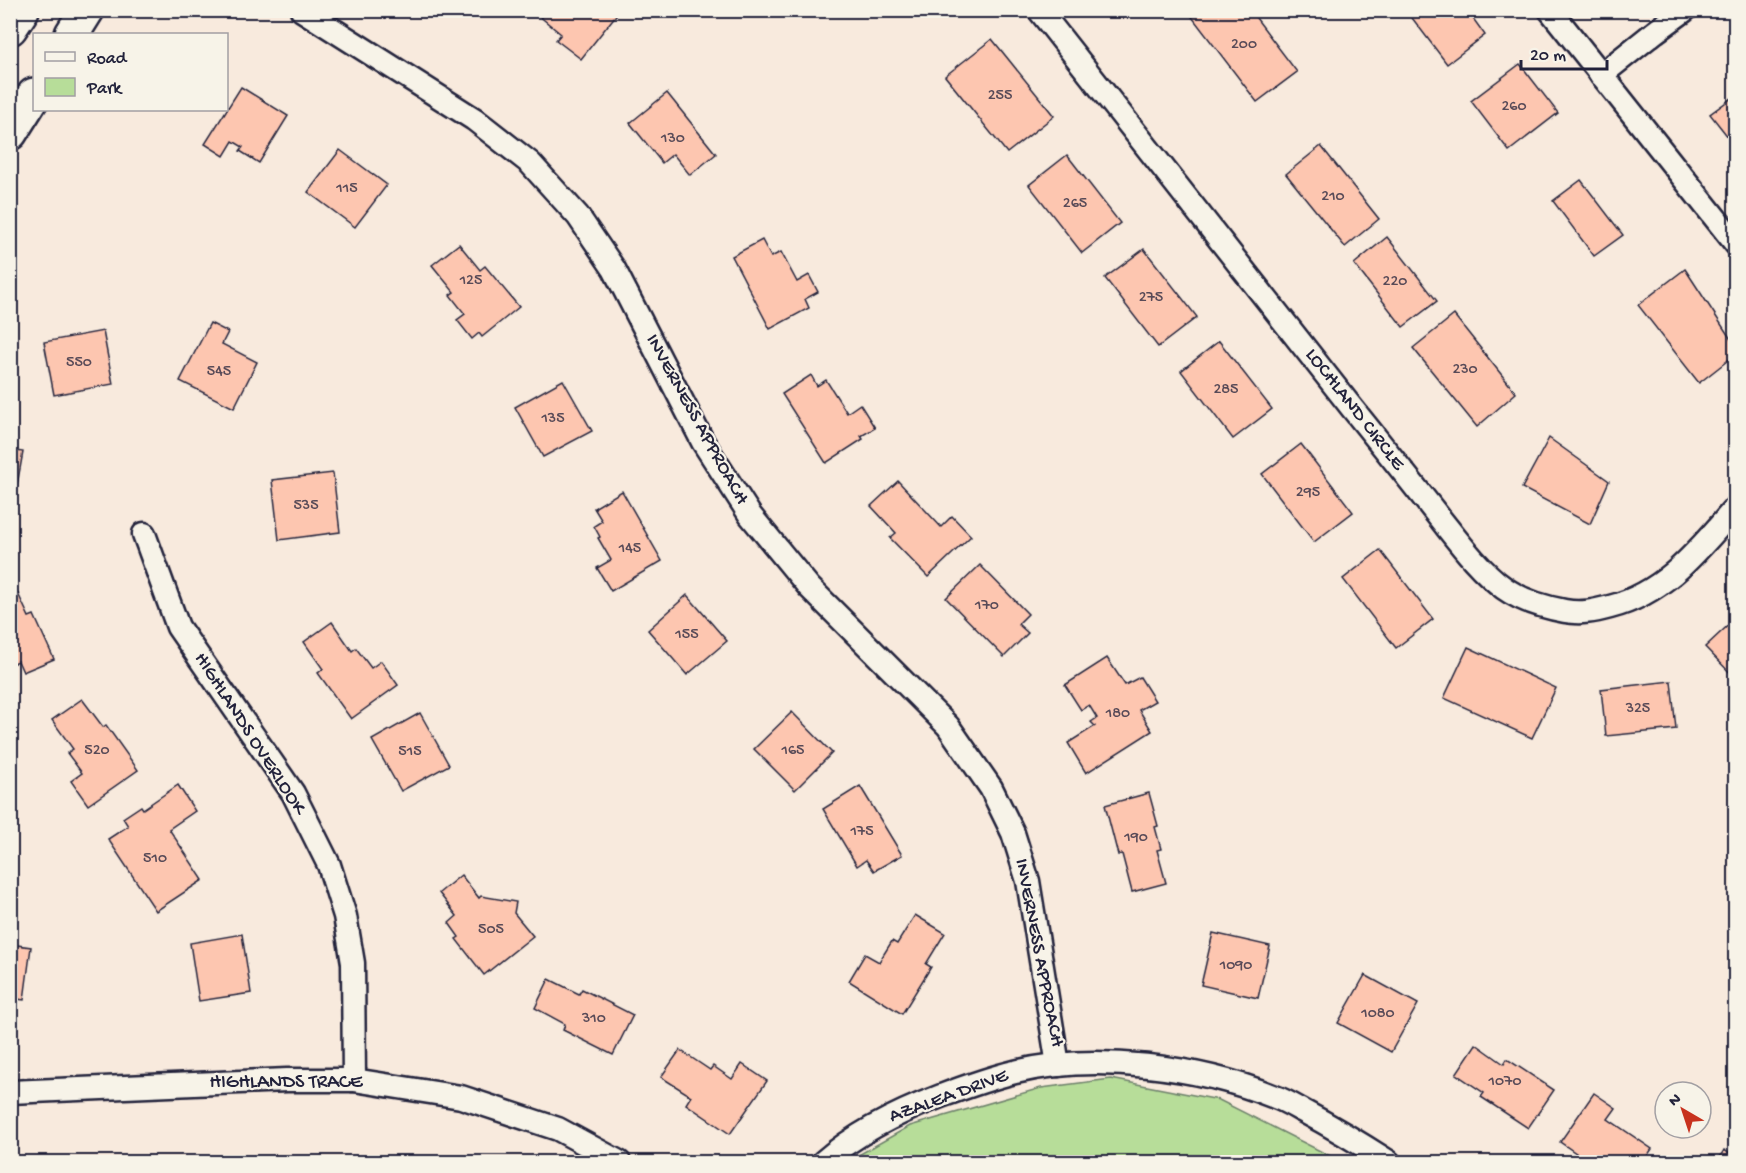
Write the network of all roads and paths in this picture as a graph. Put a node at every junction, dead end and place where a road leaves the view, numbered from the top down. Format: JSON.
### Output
{"nodes":[{"id":1,"x":22,"y":10,"type":"edge"},
{"id":2,"x":87,"y":10,"type":"edge"},
{"id":3,"x":302,"y":10,"type":"edge"},
{"id":4,"x":1040,"y":10,"type":"edge"},
{"id":5,"x":1550,"y":10,"type":"edge"},
{"id":6,"x":1685,"y":10,"type":"edge"},
{"id":7,"x":10,"y":28,"type":"edge"},
{"id":8,"x":73,"y":33,"type":"edge"},
{"id":9,"x":1601,"y":75,"type":"junction"},
{"id":10,"x":33,"y":97,"type":"edge"},
{"id":11,"x":10,"y":133,"type":"edge"},
{"id":12,"x":1736,"y":244,"type":"edge"},
{"id":13,"x":1736,"y":507,"type":"edge"},
{"id":14,"x":144,"y":534,"type":"dead end"},
{"id":15,"x":1058,"y":1065,"type":"junction"},
{"id":16,"x":354,"y":1080,"type":"junction"},
{"id":17,"x":10,"y":1092,"type":"edge"},
{"id":18,"x":619,"y":1162,"type":"edge"},
{"id":19,"x":823,"y":1162,"type":"edge"},
{"id":20,"x":1389,"y":1162,"type":"edge"}],
"edges":[{"from":1,"to":7,"type":"highway"},
{"from":2,"to":8,"type":"highway"},
{"from":3,"to":15,"type":"street","name":"INVERNESS APPROACH"},
{"from":4,"to":13,"type":"street","name":"LOCHLAND CIRCLE"},
{"from":5,"to":9,"type":"street"},
{"from":6,"to":9,"type":"street"},
{"from":9,"to":12,"type":"street"},
{"from":10,"to":11,"type":"highway"},
{"from":14,"to":16,"type":"street","name":"HIGHLANDS OVERLOOK"},
{"from":15,"to":19,"type":"street","name":"AZALEA DRIVE"},
{"from":15,"to":20,"type":"street","name":"AZALEA DRIVE"},
{"from":16,"to":17,"type":"street","name":"HIGHLANDS TRACE"},
{"from":16,"to":18,"type":"street","name":"HIGHLANDS TRACE"}]}
